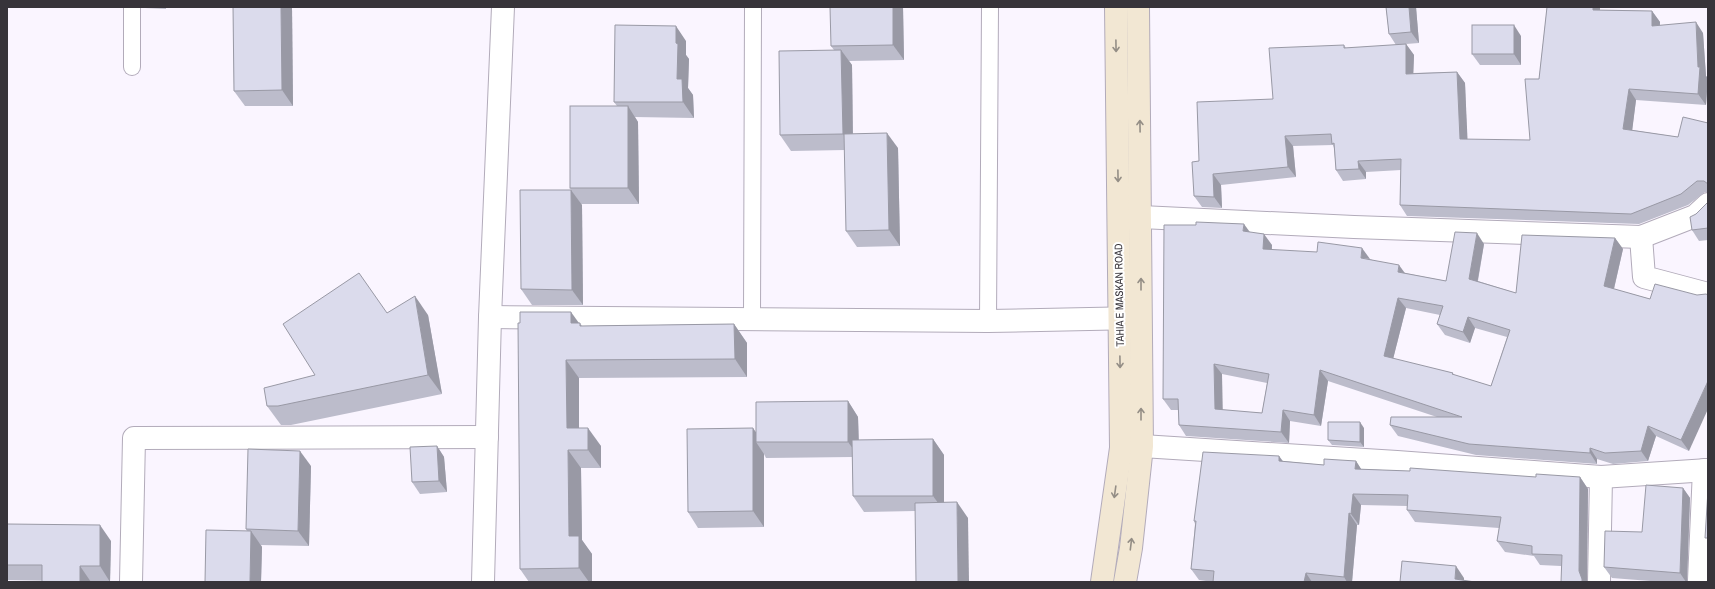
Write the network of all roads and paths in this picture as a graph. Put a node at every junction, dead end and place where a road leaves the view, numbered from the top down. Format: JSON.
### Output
{"nodes":[{"id":1,"x":132,"y":7,"type":"edge"},
{"id":2,"x":503,"y":7,"type":"edge"},
{"id":3,"x":753,"y":7,"type":"edge"},
{"id":4,"x":990,"y":7,"type":"edge"},
{"id":5,"x":1116,"y":7,"type":"edge"},
{"id":6,"x":1138,"y":7,"type":"edge"},
{"id":7,"x":132,"y":66,"type":"dead end"},
{"id":8,"x":1708,"y":204,"type":"edge"},
{"id":9,"x":1141,"y":217,"type":"junction"},
{"id":10,"x":1641,"y":237,"type":"junction"},
{"id":11,"x":1708,"y":294,"type":"edge"},
{"id":12,"x":490,"y":317,"type":"junction"},
{"id":13,"x":1119,"y":318,"type":"junction"},
{"id":14,"x":1141,"y":318,"type":"junction"},
{"id":15,"x":752,"y":319,"type":"junction"},
{"id":16,"x":988,"y":320,"type":"junction"},
{"id":17,"x":487,"y":437,"type":"junction"},
{"id":18,"x":1142,"y":446,"type":"junction"},
{"id":19,"x":1706,"y":470,"type":"edge"},
{"id":20,"x":1601,"y":477,"type":"junction"},
{"id":21,"x":131,"y":582,"type":"edge"},
{"id":22,"x":483,"y":582,"type":"edge"},
{"id":23,"x":1102,"y":582,"type":"edge"},
{"id":24,"x":1125,"y":582,"type":"edge"},
{"id":25,"x":1599,"y":582,"type":"edge"},
{"id":26,"x":1702,"y":582,"type":"edge"}],
"edges":[{"from":1,"to":7,"type":"lane"},
{"from":2,"to":12,"type":"street"},
{"from":3,"to":15,"type":"lane"},
{"from":4,"to":16,"type":"lane"},
{"from":5,"to":13,"type":"main road","name":"TAHIA E MASKAN ROAD","one_way":true},
{"from":9,"to":6,"type":"main road","name":"TAHIA E MASKAN ROAD","one_way":true},
{"from":8,"to":10,"type":"street"},
{"from":9,"to":10,"type":"street"},
{"from":14,"to":9,"type":"main road","name":"TAHIA E MASKAN ROAD","one_way":true},
{"from":10,"to":11,"type":"street"},
{"from":12,"to":15,"type":"street"},
{"from":12,"to":17,"type":"street"},
{"from":13,"to":14,"type":"street"},
{"from":13,"to":16,"type":"street"},
{"from":13,"to":23,"type":"main road","name":"TAHIA E MASKAN ROAD","one_way":true},
{"from":18,"to":14,"type":"main road","name":"TAHIA E MASKAN ROAD","one_way":true},
{"from":15,"to":16,"type":"street"},
{"from":17,"to":21,"type":"street"},
{"from":17,"to":22,"type":"street"},
{"from":18,"to":20,"type":"street"},
{"from":24,"to":18,"type":"main road","name":"TAHIA E MASKAN ROAD","one_way":true},
{"from":19,"to":20,"type":"street"},
{"from":19,"to":26,"type":"street"},
{"from":20,"to":25,"type":"street"}]}
